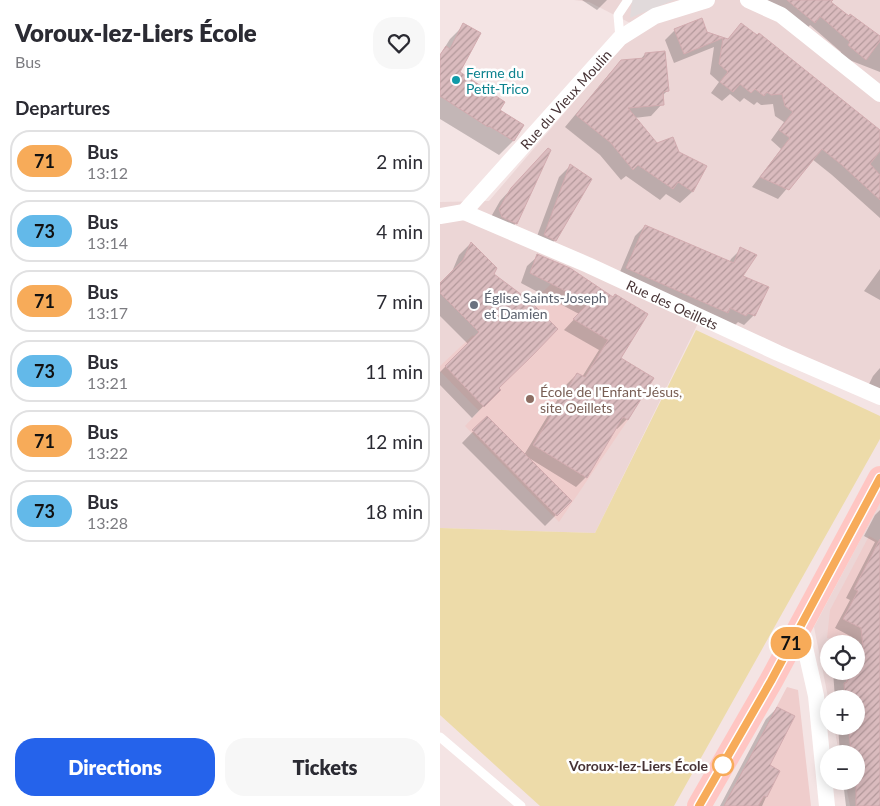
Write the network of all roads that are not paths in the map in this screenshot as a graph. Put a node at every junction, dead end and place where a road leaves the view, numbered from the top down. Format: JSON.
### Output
{"nodes":[{"id":1,"x":628,"y":0,"type":"edge"},
{"id":2,"x":707,"y":0,"type":"edge"},
{"id":3,"x":748,"y":0,"type":"edge"},
{"id":4,"x":620,"y":38,"type":"junction"},
{"id":5,"x":880,"y":94,"type":"edge"},
{"id":6,"x":464,"y":212,"type":"junction"},
{"id":7,"x":440,"y":216,"type":"edge"},
{"id":8,"x":880,"y":397,"type":"edge"},
{"id":9,"x":880,"y":478,"type":"edge"},
{"id":10,"x":800,"y":625,"type":"junction"},
{"id":11,"x":440,"y":737,"type":"edge"},
{"id":12,"x":521,"y":806,"type":"edge"},
{"id":13,"x":700,"y":806,"type":"edge"},
{"id":14,"x":827,"y":806,"type":"edge"}],
"edges":[{"from":1,"to":4,"type":"lane"},
{"from":2,"to":4,"type":"street","name":"Rue du Vieux Moulin"},
{"from":3,"to":5,"type":"street"},
{"from":4,"to":6,"type":"street","name":"Rue du Vieux Moulin"},
{"from":6,"to":7,"type":"street"},
{"from":6,"to":8,"type":"street","name":"Rue des Oeillets"},
{"from":9,"to":10,"type":"main road"},
{"from":10,"to":13,"type":"main road"},
{"from":10,"to":14,"type":"street"},
{"from":11,"to":12,"type":"lane"}]}
